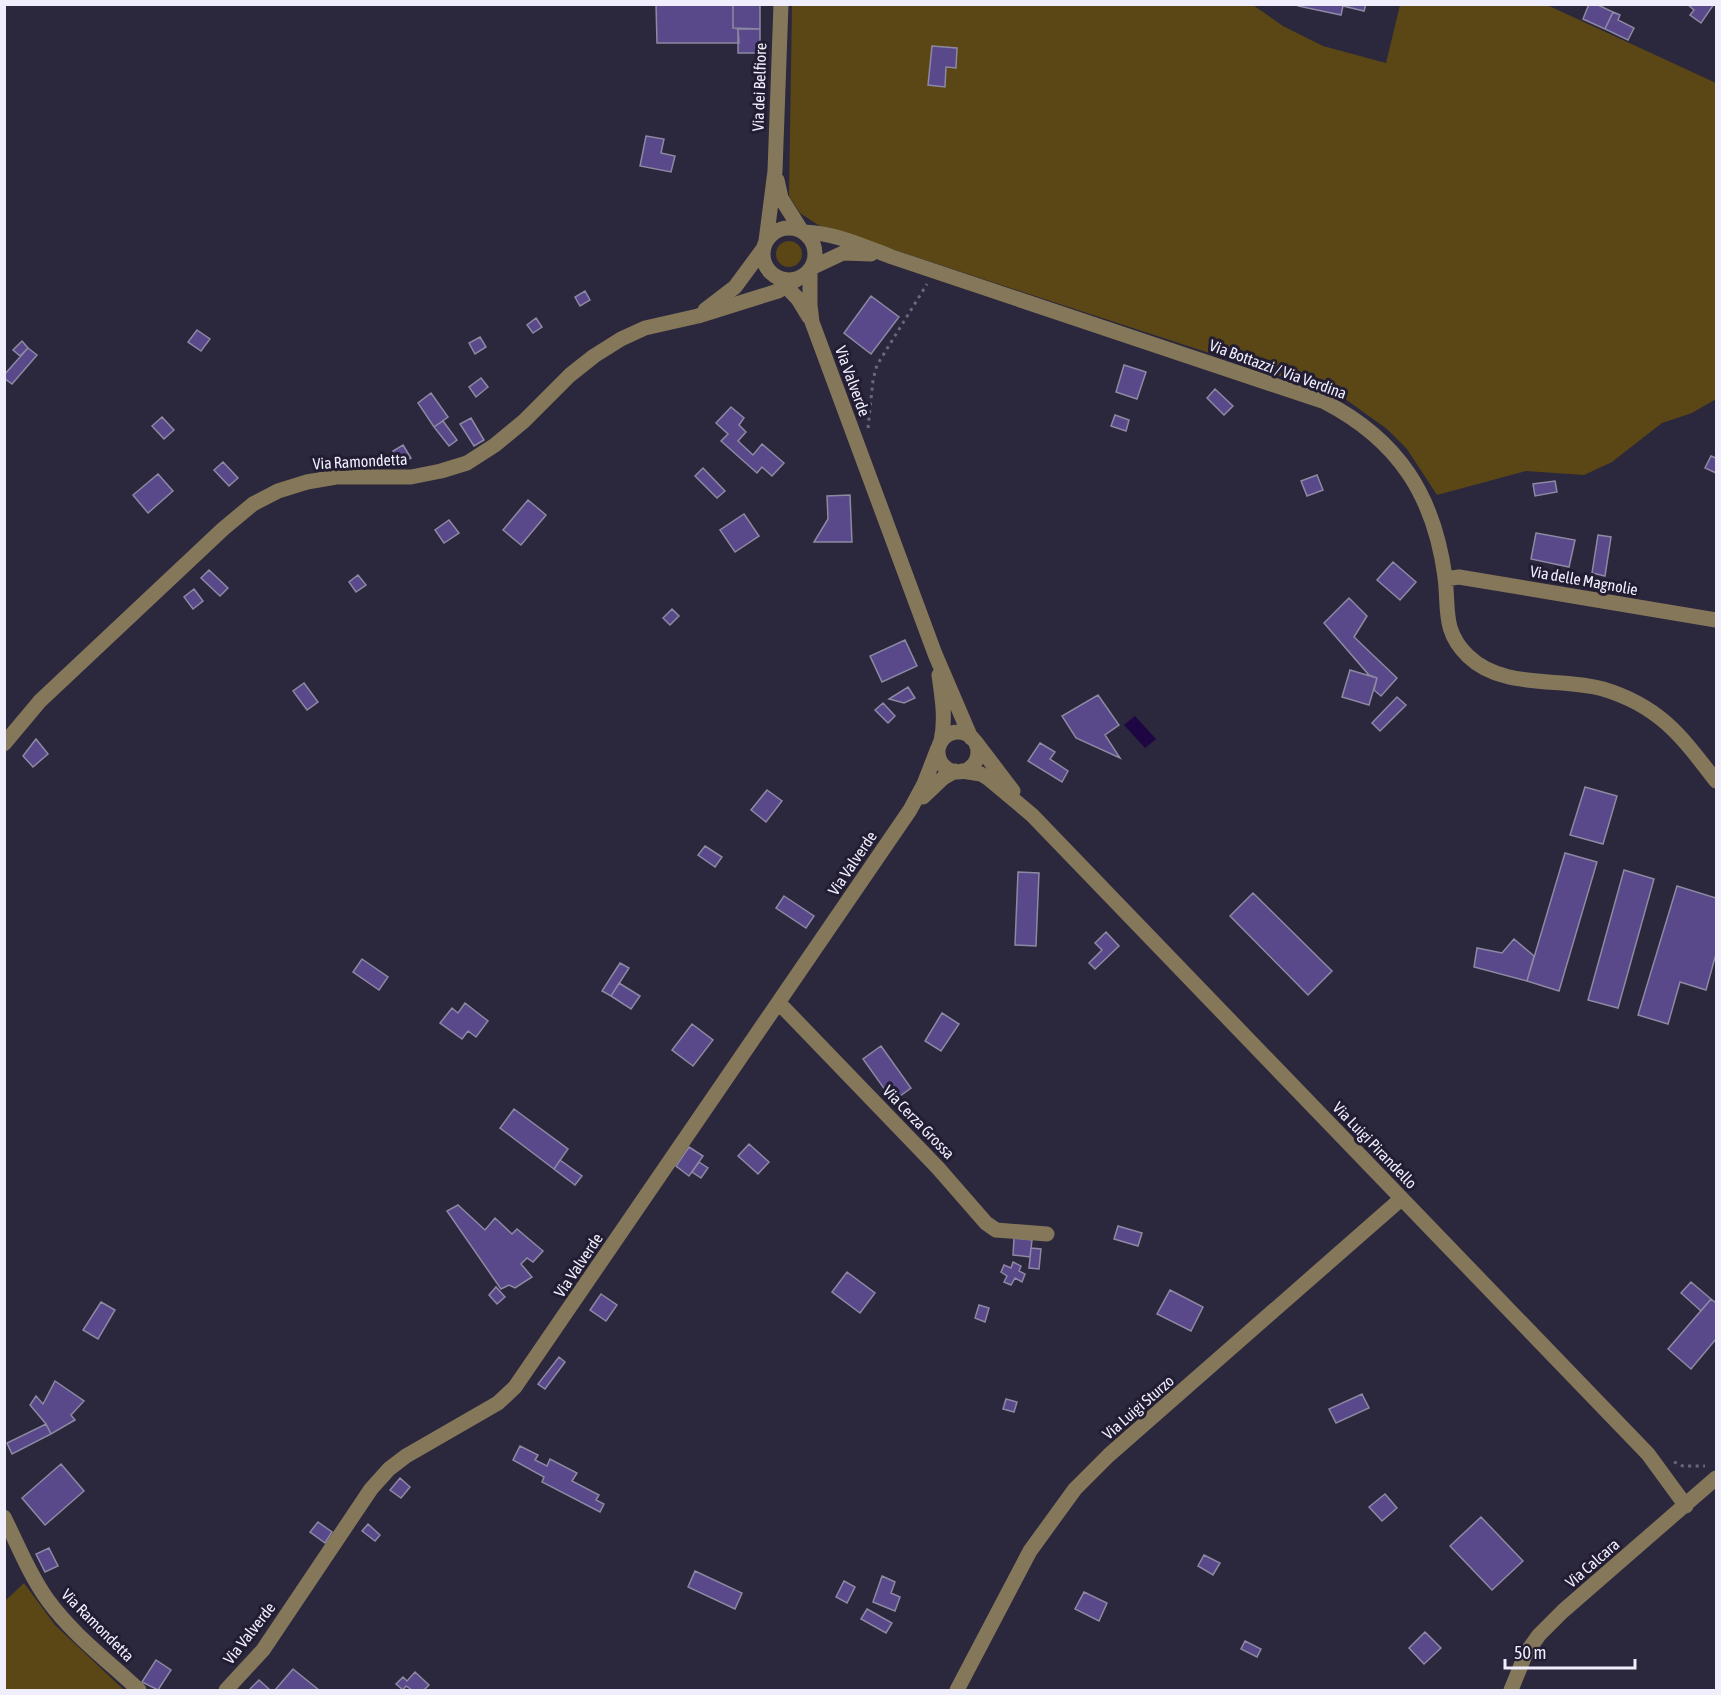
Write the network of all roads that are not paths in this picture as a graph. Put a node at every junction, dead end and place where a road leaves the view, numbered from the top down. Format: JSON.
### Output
{"nodes":[{"id":1,"x":781,"y":4,"type":"edge"},
{"id":2,"x":775,"y":171,"type":"junction"},
{"id":3,"x":803,"y":231,"type":"junction"},
{"id":4,"x":765,"y":244,"type":"junction"},
{"id":5,"x":892,"y":257,"type":"junction"},
{"id":6,"x":802,"y":275,"type":"junction"},
{"id":7,"x":698,"y":316,"type":"junction"},
{"id":8,"x":812,"y":322,"type":"junction"},
{"id":9,"x":1445,"y":579,"type":"junction"},
{"id":10,"x":1716,"y":620,"type":"edge"},
{"id":11,"x":935,"y":654,"type":"junction"},
{"id":12,"x":973,"y":739,"type":"junction"},
{"id":13,"x":4,"y":744,"type":"edge"},
{"id":14,"x":940,"y":745,"type":"junction"},
{"id":15,"x":959,"y":771,"type":"junction"},
{"id":16,"x":1716,"y":781,"type":"edge"},
{"id":17,"x":910,"y":810,"type":"junction"},
{"id":18,"x":1032,"y":815,"type":"junction"},
{"id":19,"x":779,"y":1003,"type":"junction"},
{"id":20,"x":1401,"y":1199,"type":"junction"},
{"id":21,"x":1047,"y":1234,"type":"dead end"},
{"id":22,"x":1716,"y":1478,"type":"edge"},
{"id":23,"x":1686,"y":1506,"type":"junction"},
{"id":24,"x":4,"y":1517,"type":"edge"},
{"id":25,"x":139,"y":1690,"type":"edge"},
{"id":26,"x":226,"y":1690,"type":"edge"},
{"id":27,"x":957,"y":1690,"type":"edge"},
{"id":28,"x":1511,"y":1690,"type":"edge"}],
"edges":[{"from":1,"to":2,"type":"street","name":"Via dei Belfiore"},
{"from":2,"to":3,"type":"street"},
{"from":2,"to":4,"type":"street"},
{"from":3,"to":4,"type":"street"},
{"from":3,"to":5,"type":"street"},
{"from":3,"to":6,"type":"street"},
{"from":4,"to":6,"type":"street"},
{"from":4,"to":7,"type":"street"},
{"from":5,"to":6,"type":"street","name":"Via Ramondetta"},
{"from":5,"to":9,"type":"street","name":"Via Bottazzi / Via Verdina"},
{"from":6,"to":7,"type":"street","name":"Via Ramondetta"},
{"from":6,"to":8,"type":"street"},
{"from":6,"to":8,"type":"street"},
{"from":7,"to":13,"type":"street","name":"Via Ramondetta"},
{"from":8,"to":11,"type":"street","name":"Via Valverde"},
{"from":9,"to":10,"type":"street","name":"Via delle Magnolie"},
{"from":9,"to":16,"type":"street","name":"Via Bottazzi / Via Verdina"},
{"from":11,"to":12,"type":"street"},
{"from":11,"to":14,"type":"street"},
{"from":12,"to":14,"type":"street"},
{"from":12,"to":15,"type":"street"},
{"from":12,"to":18,"type":"street"},
{"from":14,"to":15,"type":"street"},
{"from":14,"to":17,"type":"street"},
{"from":15,"to":17,"type":"street"},
{"from":15,"to":18,"type":"street"},
{"from":17,"to":19,"type":"street","name":"Via Valverde"},
{"from":18,"to":20,"type":"street","name":"Via Luigi Pirandello"},
{"from":19,"to":21,"type":"street","name":"Via Cerza Grossa"},
{"from":19,"to":26,"type":"street","name":"Via Valverde"},
{"from":20,"to":23,"type":"street","name":"Via Luigi Pirandello"},
{"from":20,"to":27,"type":"street","name":"Via Luigi Sturzo"},
{"from":22,"to":23,"type":"street","name":"Via Calcara"},
{"from":23,"to":28,"type":"street","name":"Via Calcara"},
{"from":24,"to":25,"type":"street","name":"Via Ramondetta"}]}
